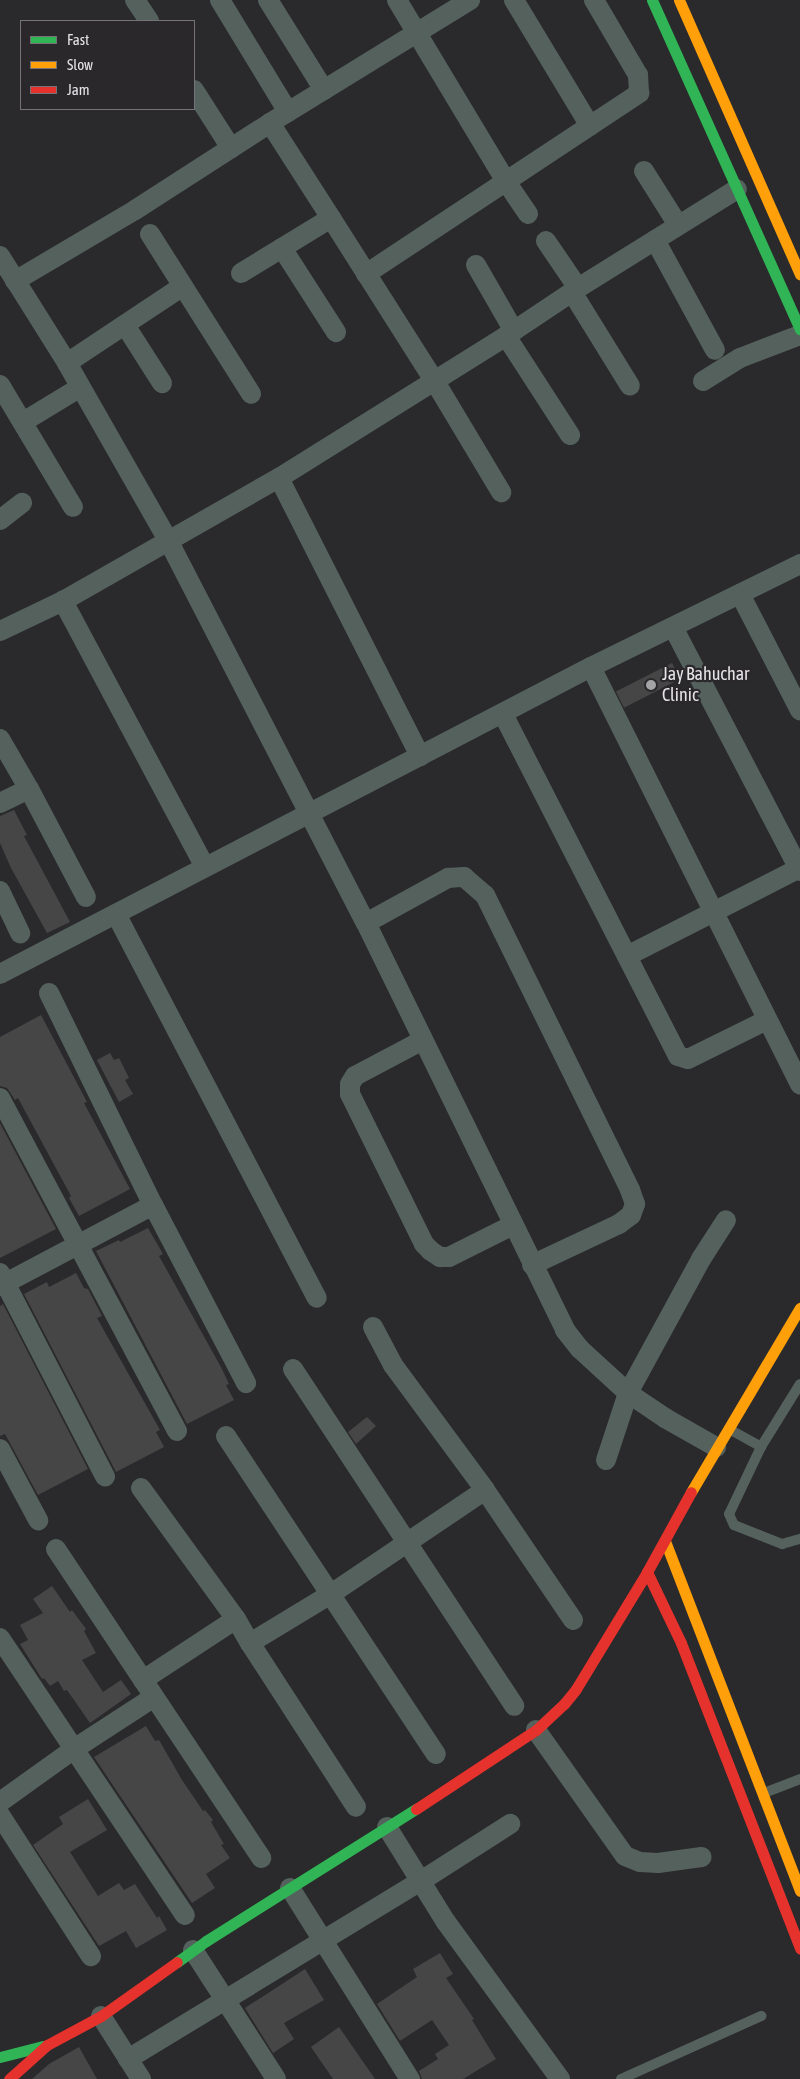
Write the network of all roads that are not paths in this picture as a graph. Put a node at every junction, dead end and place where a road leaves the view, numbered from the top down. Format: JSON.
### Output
{"nodes":[{"id":1,"x":135,"y":0,"type":"edge"},
{"id":2,"x":220,"y":0,"type":"edge"},
{"id":3,"x":268,"y":0,"type":"edge"},
{"id":4,"x":397,"y":0,"type":"edge"},
{"id":5,"x":470,"y":0,"type":"edge"},
{"id":6,"x":514,"y":0,"type":"edge"},
{"id":7,"x":594,"y":0,"type":"edge"},
{"id":8,"x":652,"y":0,"type":"edge"},
{"id":9,"x":679,"y":0,"type":"edge"},
{"id":10,"x":148,"y":20,"type":"edge"},
{"id":11,"x":417,"y":33,"type":"junction"},
{"id":12,"x":324,"y":90,"type":"junction"},
{"id":13,"x":195,"y":92,"type":"edge"},
{"id":14,"x":288,"y":112,"type":"junction"},
{"id":15,"x":270,"y":123,"type":"junction"},
{"id":16,"x":590,"y":126,"type":"junction"},
{"id":17,"x":231,"y":148,"type":"junction"},
{"id":18,"x":644,"y":171,"type":"dead end"},
{"id":19,"x":505,"y":180,"type":"junction"},
{"id":20,"x":737,"y":189,"type":"junction"},
{"id":21,"x":528,"y":214,"type":"dead end"},
{"id":22,"x":331,"y":218,"type":"junction"},
{"id":23,"x":678,"y":226,"type":"junction"},
{"id":24,"x":150,"y":234,"type":"dead end"},
{"id":25,"x":655,"y":240,"type":"junction"},
{"id":26,"x":546,"y":242,"type":"dead end"},
{"id":27,"x":282,"y":248,"type":"junction"},
{"id":28,"x":0,"y":256,"type":"edge"},
{"id":29,"x":476,"y":265,"type":"dead end"},
{"id":30,"x":241,"y":273,"type":"dead end"},
{"id":31,"x":366,"y":274,"type":"junction"},
{"id":32,"x":800,"y":274,"type":"edge"},
{"id":33,"x":15,"y":280,"type":"junction"},
{"id":34,"x":183,"y":286,"type":"junction"},
{"id":35,"x":575,"y":290,"type":"junction"},
{"id":36,"x":124,"y":325,"type":"junction"},
{"id":37,"x":800,"y":329,"type":"edge"},
{"id":38,"x":336,"y":332,"type":"dead end"},
{"id":39,"x":510,"y":334,"type":"junction"},
{"id":40,"x":800,"y":335,"type":"edge"},
{"id":41,"x":715,"y":350,"type":"dead end"},
{"id":42,"x":66,"y":363,"type":"junction"},
{"id":43,"x":434,"y":380,"type":"junction"},
{"id":44,"x":703,"y":381,"type":"dead end"},
{"id":45,"x":162,"y":383,"type":"dead end"},
{"id":46,"x":0,"y":385,"type":"edge"},
{"id":47,"x":630,"y":386,"type":"dead end"},
{"id":48,"x":78,"y":388,"type":"junction"},
{"id":49,"x":250,"y":394,"type":"dead end"},
{"id":50,"x":22,"y":422,"type":"junction"},
{"id":51,"x":570,"y":435,"type":"dead end"},
{"id":52,"x":279,"y":478,"type":"junction"},
{"id":53,"x":501,"y":492,"type":"dead end"},
{"id":54,"x":22,"y":503,"type":"dead end"},
{"id":55,"x":73,"y":507,"type":"dead end"},
{"id":56,"x":0,"y":520,"type":"edge"},
{"id":57,"x":168,"y":540,"type":"junction"},
{"id":58,"x":800,"y":564,"type":"edge"},
{"id":59,"x":740,"y":594,"type":"junction"},
{"id":60,"x":63,"y":601,"type":"junction"},
{"id":61,"x":673,"y":627,"type":"junction"},
{"id":62,"x":0,"y":631,"type":"edge"},
{"id":63,"x":591,"y":667,"type":"junction"},
{"id":64,"x":800,"y":710,"type":"edge"},
{"id":65,"x":503,"y":714,"type":"junction"},
{"id":66,"x":0,"y":740,"type":"edge"},
{"id":67,"x":420,"y":756,"type":"junction"},
{"id":68,"x":29,"y":789,"type":"junction"},
{"id":69,"x":0,"y":803,"type":"edge"},
{"id":70,"x":309,"y":812,"type":"junction"},
{"id":71,"x":205,"y":867,"type":"junction"},
{"id":72,"x":800,"y":869,"type":"edge"},
{"id":73,"x":0,"y":891,"type":"edge"},
{"id":74,"x":86,"y":897,"type":"dead end"},
{"id":75,"x":715,"y":911,"type":"junction"},
{"id":76,"x":116,"y":914,"type":"junction"},
{"id":77,"x":366,"y":923,"type":"junction"},
{"id":78,"x":20,"y":933,"type":"dead end"},
{"id":79,"x":627,"y":956,"type":"junction"},
{"id":80,"x":0,"y":974,"type":"edge"},
{"id":81,"x":49,"y":993,"type":"dead end"},
{"id":82,"x":767,"y":1020,"type":"junction"},
{"id":83,"x":423,"y":1040,"type":"junction"},
{"id":84,"x":800,"y":1085,"type":"edge"},
{"id":85,"x":0,"y":1098,"type":"edge"},
{"id":86,"x":153,"y":1205,"type":"junction"},
{"id":87,"x":726,"y":1220,"type":"dead end"},
{"id":88,"x":513,"y":1225,"type":"junction"},
{"id":89,"x":78,"y":1245,"type":"junction"},
{"id":90,"x":532,"y":1265,"type":"junction"},
{"id":91,"x":2,"y":1280,"type":"edge"},
{"id":92,"x":317,"y":1298,"type":"dead end"},
{"id":93,"x":800,"y":1308,"type":"edge"},
{"id":94,"x":373,"y":1327,"type":"dead end"},
{"id":95,"x":293,"y":1370,"type":"dead end"},
{"id":96,"x":246,"y":1383,"type":"dead end"},
{"id":97,"x":800,"y":1384,"type":"edge"},
{"id":98,"x":628,"y":1393,"type":"junction"},
{"id":99,"x":728,"y":1428,"type":"junction"},
{"id":100,"x":177,"y":1431,"type":"dead end"},
{"id":101,"x":226,"y":1436,"type":"dead end"},
{"id":102,"x":716,"y":1447,"type":"junction"},
{"id":103,"x":761,"y":1447,"type":"junction"},
{"id":104,"x":0,"y":1449,"type":"edge"},
{"id":105,"x":606,"y":1460,"type":"dead end"},
{"id":106,"x":105,"y":1476,"type":"dead end"},
{"id":107,"x":142,"y":1488,"type":"dead end"},
{"id":108,"x":485,"y":1490,"type":"junction"},
{"id":109,"x":38,"y":1520,"type":"dead end"},
{"id":110,"x":800,"y":1539,"type":"edge"},
{"id":111,"x":665,"y":1541,"type":"junction"},
{"id":112,"x":408,"y":1542,"type":"junction"},
{"id":113,"x":56,"y":1549,"type":"dead end"},
{"id":114,"x":647,"y":1572,"type":"junction"},
{"id":115,"x":331,"y":1594,"type":"junction"},
{"id":116,"x":236,"y":1619,"type":"junction"},
{"id":117,"x":573,"y":1620,"type":"dead end"},
{"id":118,"x":0,"y":1638,"type":"edge"},
{"id":119,"x":250,"y":1643,"type":"junction"},
{"id":120,"x":143,"y":1680,"type":"junction"},
{"id":121,"x":154,"y":1697,"type":"junction"},
{"id":122,"x":514,"y":1706,"type":"dead end"},
{"id":123,"x":536,"y":1730,"type":"junction"},
{"id":124,"x":74,"y":1749,"type":"junction"},
{"id":125,"x":436,"y":1754,"type":"dead end"},
{"id":126,"x":800,"y":1779,"type":"edge"},
{"id":127,"x":762,"y":1794,"type":"junction"},
{"id":128,"x":0,"y":1802,"type":"edge"},
{"id":129,"x":356,"y":1807,"type":"dead end"},
{"id":130,"x":0,"y":1815,"type":"edge"},
{"id":131,"x":510,"y":1824,"type":"dead end"},
{"id":132,"x":387,"y":1827,"type":"junction"},
{"id":133,"x":793,"y":1855,"type":"edge"},
{"id":134,"x":702,"y":1857,"type":"dead end"},
{"id":135,"x":261,"y":1858,"type":"dead end"},
{"id":136,"x":421,"y":1881,"type":"junction"},
{"id":137,"x":290,"y":1888,"type":"junction"},
{"id":138,"x":800,"y":1891,"type":"edge"},
{"id":139,"x":185,"y":1915,"type":"dead end"},
{"id":140,"x":323,"y":1941,"type":"junction"},
{"id":141,"x":800,"y":1949,"type":"edge"},
{"id":142,"x":193,"y":1950,"type":"junction"},
{"id":143,"x":91,"y":1956,"type":"dead end"},
{"id":144,"x":225,"y":2000,"type":"junction"},
{"id":145,"x":101,"y":2016,"type":"junction"},
{"id":146,"x":761,"y":2016,"type":"dead end"},
{"id":147,"x":47,"y":2045,"type":"junction"},
{"id":148,"x":0,"y":2057,"type":"edge"},
{"id":149,"x":128,"y":2059,"type":"junction"},
{"id":150,"x":0,"y":2066,"type":"edge"},
{"id":151,"x":4,"y":2079,"type":"edge"},
{"id":152,"x":9,"y":2079,"type":"edge"},
{"id":153,"x":141,"y":2079,"type":"edge"},
{"id":154,"x":276,"y":2079,"type":"edge"},
{"id":155,"x":410,"y":2079,"type":"edge"},
{"id":156,"x":560,"y":2079,"type":"edge"},
{"id":157,"x":621,"y":2079,"type":"edge"}],
"edges":[{"from":1,"to":10,"type":"street"},
{"from":2,"to":14,"type":"street"},
{"from":3,"to":12,"type":"street"},
{"from":4,"to":11,"type":"street"},
{"from":5,"to":11,"type":"street"},
{"from":6,"to":16,"type":"street"},
{"from":7,"to":16,"type":"street"},
{"from":8,"to":20,"type":"street"},
{"from":9,"to":32,"type":"street"},
{"from":11,"to":12,"type":"street"},
{"from":11,"to":19,"type":"street"},
{"from":12,"to":14,"type":"street"},
{"from":13,"to":17,"type":"street"},
{"from":14,"to":15,"type":"street"},
{"from":15,"to":17,"type":"street"},
{"from":15,"to":22,"type":"street"},
{"from":16,"to":19,"type":"street"},
{"from":17,"to":33,"type":"street"},
{"from":18,"to":23,"type":"street"},
{"from":19,"to":21,"type":"street"},
{"from":19,"to":31,"type":"street"},
{"from":20,"to":23,"type":"street"},
{"from":20,"to":37,"type":"street"},
{"from":22,"to":27,"type":"street"},
{"from":22,"to":31,"type":"street"},
{"from":23,"to":25,"type":"street"},
{"from":24,"to":34,"type":"street"},
{"from":25,"to":35,"type":"street"},
{"from":25,"to":41,"type":"street"},
{"from":26,"to":35,"type":"street"},
{"from":27,"to":30,"type":"street"},
{"from":27,"to":38,"type":"street"},
{"from":28,"to":33,"type":"street"},
{"from":29,"to":39,"type":"street"},
{"from":31,"to":43,"type":"street"},
{"from":33,"to":42,"type":"street"},
{"from":34,"to":36,"type":"street"},
{"from":34,"to":49,"type":"street"},
{"from":35,"to":39,"type":"street"},
{"from":35,"to":47,"type":"street"},
{"from":36,"to":42,"type":"street"},
{"from":36,"to":45,"type":"street"},
{"from":39,"to":43,"type":"street"},
{"from":39,"to":51,"type":"street"},
{"from":40,"to":44,"type":"street"},
{"from":42,"to":48,"type":"street"},
{"from":43,"to":52,"type":"street"},
{"from":43,"to":53,"type":"street"},
{"from":46,"to":50,"type":"street"},
{"from":48,"to":50,"type":"street"},
{"from":48,"to":57,"type":"street"},
{"from":50,"to":55,"type":"street"},
{"from":52,"to":57,"type":"street"},
{"from":52,"to":67,"type":"street"},
{"from":54,"to":56,"type":"street"},
{"from":57,"to":60,"type":"street"},
{"from":57,"to":70,"type":"street"},
{"from":58,"to":59,"type":"street"},
{"from":59,"to":61,"type":"street"},
{"from":59,"to":64,"type":"street"},
{"from":60,"to":62,"type":"street"},
{"from":60,"to":71,"type":"street"},
{"from":61,"to":63,"type":"street"},
{"from":61,"to":72,"type":"street"},
{"from":63,"to":65,"type":"street"},
{"from":63,"to":75,"type":"street"},
{"from":65,"to":67,"type":"street"},
{"from":65,"to":79,"type":"street"},
{"from":66,"to":68,"type":"street"},
{"from":67,"to":70,"type":"street"},
{"from":68,"to":69,"type":"street"},
{"from":68,"to":74,"type":"street"},
{"from":70,"to":71,"type":"street"},
{"from":70,"to":77,"type":"street"},
{"from":71,"to":76,"type":"street"},
{"from":72,"to":75,"type":"street"},
{"from":73,"to":78,"type":"street"},
{"from":75,"to":79,"type":"street"},
{"from":75,"to":82,"type":"street"},
{"from":76,"to":80,"type":"street"},
{"from":76,"to":92,"type":"street"},
{"from":77,"to":83,"type":"street"},
{"from":77,"to":90,"type":"street"},
{"from":79,"to":82,"type":"street"},
{"from":81,"to":86,"type":"street"},
{"from":82,"to":84,"type":"street"},
{"from":83,"to":88,"type":"street"},
{"from":83,"to":88,"type":"street"},
{"from":85,"to":89,"type":"street"},
{"from":86,"to":89,"type":"street"},
{"from":86,"to":96,"type":"street"},
{"from":87,"to":98,"type":"street"},
{"from":88,"to":90,"type":"street"},
{"from":89,"to":91,"type":"street"},
{"from":89,"to":100,"type":"street"},
{"from":90,"to":98,"type":"street"},
{"from":91,"to":106,"type":"street"},
{"from":93,"to":99,"type":"street"},
{"from":94,"to":108,"type":"street"},
{"from":95,"to":112,"type":"street"},
{"from":97,"to":103,"type":"lane"},
{"from":98,"to":102,"type":"street"},
{"from":98,"to":105,"type":"street"},
{"from":99,"to":102,"type":"street"},
{"from":99,"to":103,"type":"lane"},
{"from":101,"to":115,"type":"street"},
{"from":102,"to":111,"type":"street"},
{"from":103,"to":110,"type":"lane"},
{"from":104,"to":109,"type":"street"},
{"from":107,"to":116,"type":"street"},
{"from":108,"to":112,"type":"street"},
{"from":108,"to":117,"type":"street"},
{"from":111,"to":114,"type":"street"},
{"from":111,"to":127,"type":"street"},
{"from":112,"to":115,"type":"street"},
{"from":112,"to":122,"type":"street"},
{"from":113,"to":120,"type":"street"},
{"from":114,"to":123,"type":"street"},
{"from":114,"to":141,"type":"street"},
{"from":115,"to":119,"type":"street"},
{"from":115,"to":125,"type":"street"},
{"from":116,"to":119,"type":"street"},
{"from":116,"to":120,"type":"street"},
{"from":118,"to":124,"type":"street"},
{"from":119,"to":129,"type":"street"},
{"from":120,"to":121,"type":"street"},
{"from":121,"to":124,"type":"street"},
{"from":121,"to":135,"type":"street"},
{"from":123,"to":132,"type":"street"},
{"from":123,"to":134,"type":"street"},
{"from":124,"to":128,"type":"street"},
{"from":124,"to":139,"type":"street"},
{"from":126,"to":127,"type":"lane"},
{"from":127,"to":133,"type":"street"},
{"from":130,"to":143,"type":"street"},
{"from":131,"to":136,"type":"street"},
{"from":132,"to":136,"type":"street"},
{"from":132,"to":137,"type":"street"},
{"from":133,"to":138,"type":"street"},
{"from":136,"to":140,"type":"street"},
{"from":136,"to":156,"type":"street"},
{"from":137,"to":140,"type":"street"},
{"from":137,"to":142,"type":"street"},
{"from":140,"to":144,"type":"street"},
{"from":140,"to":155,"type":"street"},
{"from":142,"to":144,"type":"street"},
{"from":142,"to":145,"type":"street"},
{"from":144,"to":149,"type":"street"},
{"from":144,"to":154,"type":"street"},
{"from":145,"to":147,"type":"street"},
{"from":145,"to":149,"type":"street"},
{"from":146,"to":157,"type":"lane"},
{"from":147,"to":148,"type":"street"},
{"from":147,"to":152,"type":"street"},
{"from":149,"to":153,"type":"street"},
{"from":150,"to":151,"type":"street"}]}
